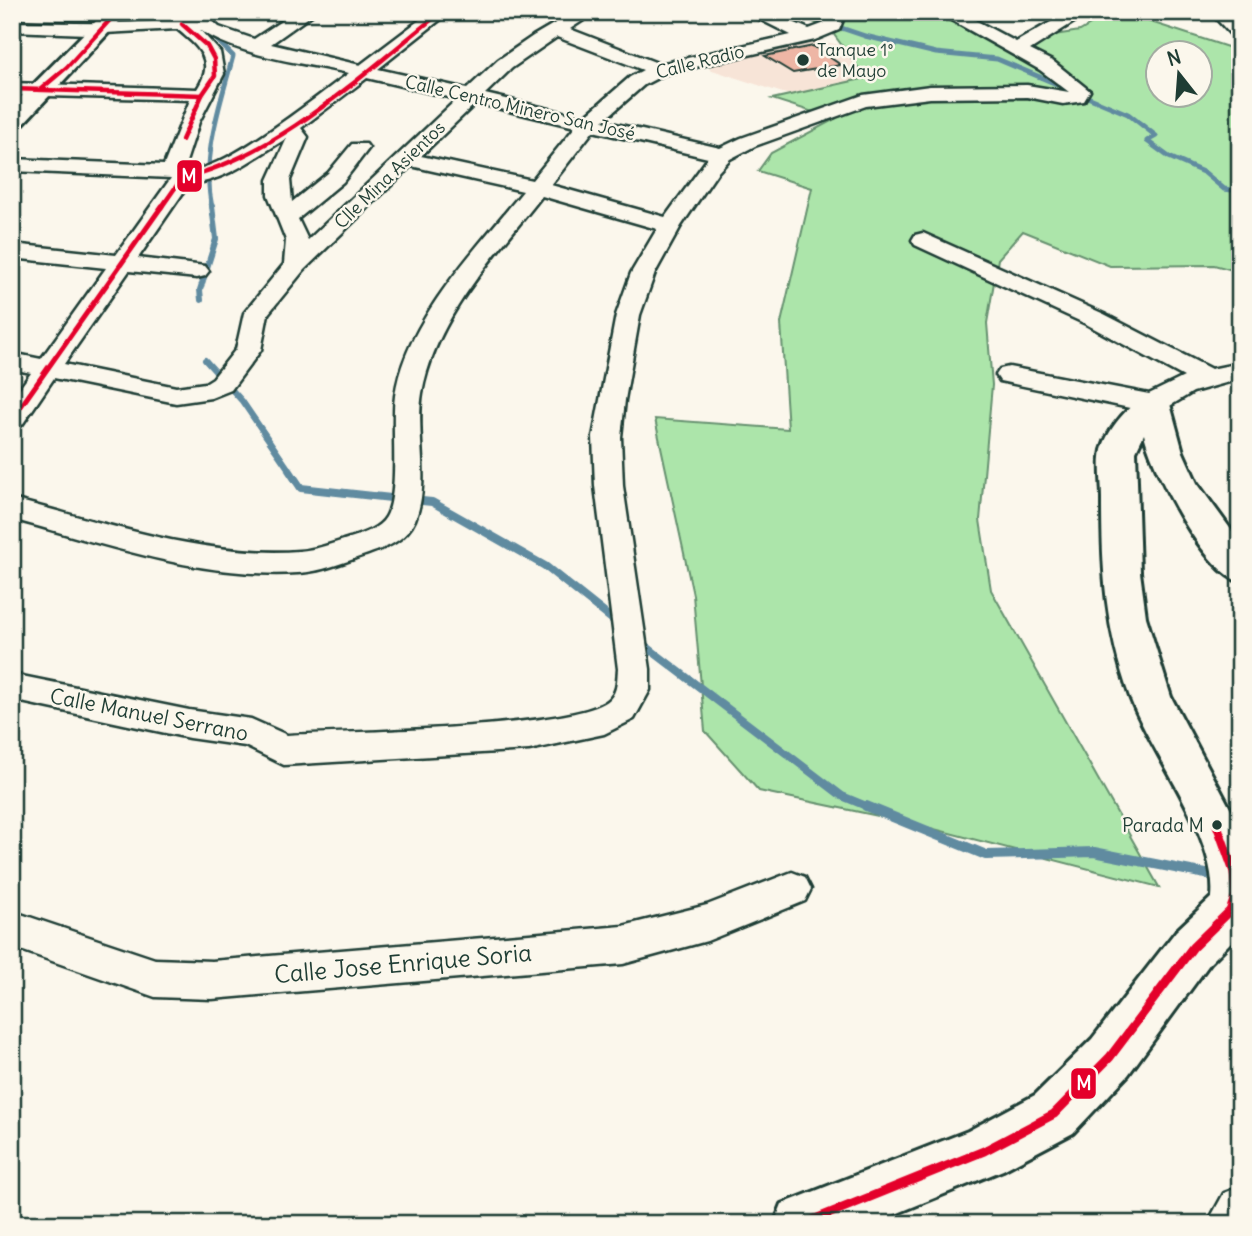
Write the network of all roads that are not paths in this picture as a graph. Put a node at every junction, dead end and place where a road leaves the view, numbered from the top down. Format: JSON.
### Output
{"nodes":[{"id":1,"x":307,"y":12,"type":"edge"},
{"id":2,"x":441,"y":12,"type":"edge"},
{"id":3,"x":587,"y":12,"type":"edge"},
{"id":4,"x":754,"y":12,"type":"edge"},
{"id":5,"x":824,"y":12,"type":"edge"},
{"id":6,"x":946,"y":12,"type":"edge"},
{"id":7,"x":1081,"y":12,"type":"edge"},
{"id":8,"x":1219,"y":12,"type":"edge"},
{"id":9,"x":191,"y":19,"type":"edge"},
{"id":10,"x":110,"y":20,"type":"edge"},
{"id":11,"x":12,"y":26,"type":"edge"},
{"id":12,"x":556,"y":30,"type":"junction"},
{"id":13,"x":1240,"y":34,"type":"edge"},
{"id":14,"x":809,"y":36,"type":"junction"},
{"id":15,"x":256,"y":46,"type":"junction"},
{"id":16,"x":1018,"y":49,"type":"junction"},
{"id":17,"x":659,"y":70,"type":"junction"},
{"id":18,"x":364,"y":71,"type":"junction"},
{"id":19,"x":12,"y":89,"type":"edge"},
{"id":20,"x":41,"y":89,"type":"junction"},
{"id":21,"x":202,"y":96,"type":"junction"},
{"id":22,"x":471,"y":96,"type":"junction"},
{"id":23,"x":12,"y":121,"type":"edge"},
{"id":24,"x":588,"y":124,"type":"junction"},
{"id":25,"x":286,"y":130,"type":"junction"},
{"id":26,"x":359,"y":148,"type":"dead end"},
{"id":27,"x":723,"y":155,"type":"junction"},
{"id":28,"x":407,"y":159,"type":"junction"},
{"id":29,"x":12,"y":165,"type":"edge"},
{"id":30,"x":179,"y":175,"type":"junction"},
{"id":31,"x":536,"y":187,"type":"junction"},
{"id":32,"x":286,"y":217,"type":"junction"},
{"id":33,"x":670,"y":226,"type":"junction"},
{"id":34,"x":923,"y":240,"type":"dead end"},
{"id":35,"x":12,"y":251,"type":"edge"},
{"id":36,"x":122,"y":263,"type":"junction"},
{"id":37,"x":296,"y":265,"type":"junction"},
{"id":38,"x":197,"y":271,"type":"dead end"},
{"id":39,"x":12,"y":361,"type":"edge"},
{"id":40,"x":48,"y":367,"type":"junction"},
{"id":41,"x":1240,"y":371,"type":"edge"},
{"id":42,"x":1009,"y":375,"type":"dead end"},
{"id":43,"x":1209,"y":379,"type":"junction"},
{"id":44,"x":1154,"y":404,"type":"junction"},
{"id":45,"x":12,"y":419,"type":"edge"},
{"id":46,"x":12,"y":509,"type":"edge"},
{"id":47,"x":1235,"y":556,"type":"edge"},
{"id":48,"x":12,"y":687,"type":"edge"},
{"id":49,"x":792,"y":889,"type":"dead end"},
{"id":50,"x":12,"y":929,"type":"edge"},
{"id":51,"x":1240,"y":1209,"type":"edge"},
{"id":52,"x":802,"y":1224,"type":"edge"},
{"id":53,"x":1230,"y":1224,"type":"edge"}],
"edges":[{"from":1,"to":15,"type":"street"},
{"from":2,"to":18,"type":"street"},
{"from":3,"to":12,"type":"street","name":"Clle Mina Asientos"},
{"from":4,"to":14,"type":"street","name":"Calle Radio"},
{"from":5,"to":14,"type":"street"},
{"from":6,"to":16,"type":"street"},
{"from":7,"to":16,"type":"street"},
{"from":8,"to":13,"type":"street"},
{"from":9,"to":10,"type":"street","name":"Calle Centro Minero San José"},
{"from":9,"to":15,"type":"street","name":"Calle Centro Minero San José"},
{"from":9,"to":21,"type":"street"},
{"from":10,"to":11,"type":"street","name":"Calle Centro Minero San José"},
{"from":10,"to":20,"type":"street"},
{"from":12,"to":17,"type":"street"},
{"from":12,"to":22,"type":"street","name":"Clle Mina Asientos"},
{"from":14,"to":17,"type":"street","name":"Calle Radio"},
{"from":15,"to":18,"type":"street","name":"Calle Centro Minero San José"},
{"from":16,"to":27,"type":"street"},
{"from":17,"to":24,"type":"street","name":"Calle Radio"},
{"from":18,"to":22,"type":"street","name":"Calle Centro Minero San José"},
{"from":18,"to":25,"type":"street"},
{"from":19,"to":20,"type":"street"},
{"from":20,"to":21,"type":"street"},
{"from":20,"to":23,"type":"street"},
{"from":21,"to":30,"type":"street"},
{"from":22,"to":24,"type":"street","name":"Calle Centro Minero San José"},
{"from":22,"to":28,"type":"street","name":"Clle Mina Asientos"},
{"from":24,"to":27,"type":"street","name":"Calle Centro Minero San José"},
{"from":24,"to":31,"type":"street","name":"Calle Radio"},
{"from":25,"to":30,"type":"street"},
{"from":25,"to":32,"type":"street"},
{"from":26,"to":32,"type":"street"},
{"from":27,"to":33,"type":"street"},
{"from":28,"to":31,"type":"street"},
{"from":28,"to":37,"type":"street","name":"Clle Mina Asientos"},
{"from":29,"to":30,"type":"street"},
{"from":30,"to":36,"type":"street"},
{"from":31,"to":33,"type":"street"},
{"from":31,"to":46,"type":"street","name":"Calle Radio"},
{"from":32,"to":37,"type":"street"},
{"from":33,"to":48,"type":"street","name":"Calle Manuel Serrano"},
{"from":34,"to":43,"type":"street"},
{"from":35,"to":36,"type":"street"},
{"from":36,"to":38,"type":"street"},
{"from":36,"to":40,"type":"street"},
{"from":37,"to":40,"type":"street","name":"Clle Mina Asientos"},
{"from":39,"to":40,"type":"street","name":"Clle Mina Asientos"},
{"from":40,"to":45,"type":"street"},
{"from":41,"to":43,"type":"street"},
{"from":42,"to":44,"type":"street"},
{"from":43,"to":44,"type":"street"},
{"from":44,"to":47,"type":"street"},
{"from":44,"to":52,"type":"street"},
{"from":49,"to":50,"type":"street","name":"Calle Jose Enrique Soria"},
{"from":51,"to":53,"type":"street"}]}
